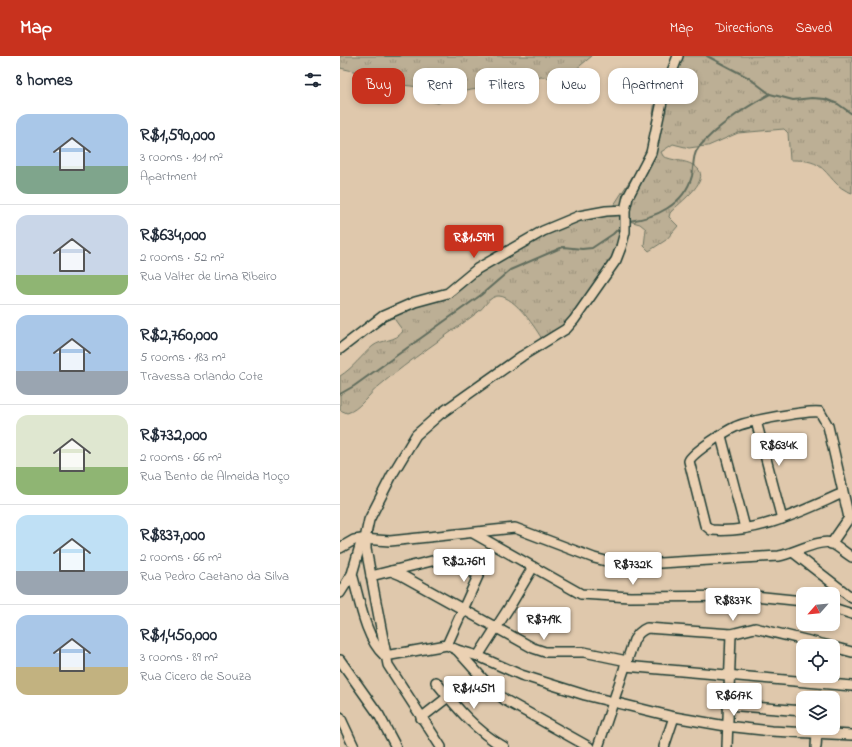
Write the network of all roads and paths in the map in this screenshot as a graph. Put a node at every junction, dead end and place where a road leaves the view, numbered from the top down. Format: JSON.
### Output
{"nodes":[{"id":1,"x":678,"y":56,"type":"edge"},
{"id":2,"x":625,"y":210,"type":"junction"},
{"id":3,"x":340,"y":349,"type":"edge"},
{"id":4,"x":756,"y":421,"type":"junction"},
{"id":5,"x":721,"y":436,"type":"junction"},
{"id":6,"x":843,"y":493,"type":"junction"},
{"id":7,"x":850,"y":518,"type":"edge"},
{"id":8,"x":782,"y":519,"type":"junction"},
{"id":9,"x":745,"y":528,"type":"junction"},
{"id":10,"x":473,"y":533,"type":"junction"},
{"id":11,"x":364,"y":539,"type":"junction"},
{"id":12,"x":831,"y":544,"type":"junction"},
{"id":13,"x":340,"y":548,"type":"edge"},
{"id":14,"x":794,"y":553,"type":"junction"},
{"id":15,"x":852,"y":557,"type":"edge"},
{"id":16,"x":483,"y":565,"type":"dead end"},
{"id":17,"x":533,"y":567,"type":"junction"},
{"id":18,"x":391,"y":571,"type":"junction"},
{"id":19,"x":352,"y":574,"type":"junction"},
{"id":20,"x":479,"y":574,"type":"junction"},
{"id":21,"x":371,"y":576,"type":"junction"},
{"id":22,"x":340,"y":593,"type":"edge"},
{"id":23,"x":852,"y":598,"type":"edge"},
{"id":24,"x":796,"y":600,"type":"edge"},
{"id":25,"x":464,"y":609,"type":"junction"},
{"id":26,"x":840,"y":610,"type":"edge"},
{"id":27,"x":852,"y":614,"type":"edge"},
{"id":28,"x":497,"y":627,"type":"junction"},
{"id":29,"x":731,"y":634,"type":"junction"},
{"id":30,"x":801,"y":639,"type":"edge"},
{"id":31,"x":447,"y":646,"type":"junction"},
{"id":32,"x":840,"y":649,"type":"edge"},
{"id":33,"x":457,"y":650,"type":"junction"},
{"id":34,"x":852,"y":652,"type":"edge"},
{"id":35,"x":385,"y":656,"type":"junction"},
{"id":36,"x":478,"y":656,"type":"junction"},
{"id":37,"x":340,"y":660,"type":"edge"},
{"id":38,"x":626,"y":663,"type":"junction"},
{"id":39,"x":729,"y":675,"type":"junction"},
{"id":40,"x":436,"y":682,"type":"dead end"},
{"id":41,"x":852,"y":686,"type":"edge"},
{"id":42,"x":448,"y":697,"type":"junction"},
{"id":43,"x":614,"y":703,"type":"junction"},
{"id":44,"x":727,"y":705,"type":"junction"},
{"id":45,"x":796,"y":710,"type":"edge"},
{"id":46,"x":340,"y":717,"type":"edge"},
{"id":47,"x":674,"y":717,"type":"junction"},
{"id":48,"x":421,"y":718,"type":"junction"},
{"id":49,"x":726,"y":726,"type":"junction"},
{"id":50,"x":796,"y":732,"type":"edge"},
{"id":51,"x":840,"y":734,"type":"edge"},
{"id":52,"x":817,"y":735,"type":"edge"},
{"id":53,"x":852,"y":735,"type":"edge"},
{"id":54,"x":486,"y":737,"type":"junction"},
{"id":55,"x":354,"y":747,"type":"edge"},
{"id":56,"x":396,"y":747,"type":"edge"},
{"id":57,"x":441,"y":747,"type":"edge"},
{"id":58,"x":490,"y":747,"type":"edge"},
{"id":59,"x":504,"y":747,"type":"edge"},
{"id":60,"x":590,"y":747,"type":"edge"},
{"id":61,"x":598,"y":747,"type":"edge"},
{"id":62,"x":664,"y":747,"type":"edge"},
{"id":63,"x":726,"y":747,"type":"edge"},
{"id":64,"x":816,"y":747,"type":"edge"}],
"edges":[{"from":1,"to":2,"type":"street"},
{"from":2,"to":3,"type":"street"},
{"from":2,"to":11,"type":"street"},
{"from":4,"to":5,"type":"street"},
{"from":4,"to":6,"type":"street"},
{"from":4,"to":8,"type":"street"},
{"from":5,"to":9,"type":"street"},
{"from":5,"to":9,"type":"street"},
{"from":6,"to":7,"type":"street"},
{"from":6,"to":8,"type":"street"},
{"from":7,"to":12,"type":"street"},
{"from":8,"to":9,"type":"street"},
{"from":10,"to":11,"type":"street"},
{"from":10,"to":14,"type":"street"},
{"from":10,"to":17,"type":"street"},
{"from":11,"to":13,"type":"street"},
{"from":11,"to":19,"type":"street"},
{"from":11,"to":21,"type":"street"},
{"from":12,"to":14,"type":"street"},
{"from":12,"to":15,"type":"street"},
{"from":14,"to":23,"type":"street"},
{"from":16,"to":20,"type":"street"},
{"from":17,"to":24,"type":"street"},
{"from":17,"to":28,"type":"street"},
{"from":18,"to":20,"type":"street"},
{"from":18,"to":21,"type":"street"},
{"from":18,"to":25,"type":"street"},
{"from":19,"to":22,"type":"street"},
{"from":19,"to":35,"type":"street"},
{"from":20,"to":25,"type":"street"},
{"from":21,"to":35,"type":"street"},
{"from":25,"to":28,"type":"street"},
{"from":25,"to":31,"type":"street"},
{"from":26,"to":27,"type":"street"},
{"from":28,"to":36,"type":"street"},
{"from":28,"to":38,"type":"street"},
{"from":29,"to":30,"type":"street"},
{"from":29,"to":38,"type":"street"},
{"from":29,"to":39,"type":"street"},
{"from":31,"to":33,"type":"street"},
{"from":31,"to":35,"type":"street"},
{"from":32,"to":34,"type":"street"},
{"from":33,"to":36,"type":"street"},
{"from":33,"to":60,"type":"street"},
{"from":35,"to":48,"type":"street"},
{"from":36,"to":43,"type":"street"},
{"from":37,"to":56,"type":"street"},
{"from":38,"to":39,"type":"street"},
{"from":38,"to":43,"type":"street"},
{"from":39,"to":41,"type":"street"},
{"from":39,"to":44,"type":"street"},
{"from":40,"to":42,"type":"street"},
{"from":42,"to":48,"type":"street"},
{"from":42,"to":54,"type":"street"},
{"from":43,"to":47,"type":"street"},
{"from":43,"to":61,"type":"street"},
{"from":44,"to":45,"type":"street"},
{"from":44,"to":49,"type":"street"},
{"from":46,"to":55,"type":"street"},
{"from":47,"to":49,"type":"street"},
{"from":47,"to":62,"type":"street"},
{"from":48,"to":57,"type":"street"},
{"from":49,"to":50,"type":"street"},
{"from":49,"to":63,"type":"street"},
{"from":51,"to":53,"type":"street"},
{"from":52,"to":64,"type":"street"},
{"from":54,"to":58,"type":"street"},
{"from":54,"to":59,"type":"street"}]}
